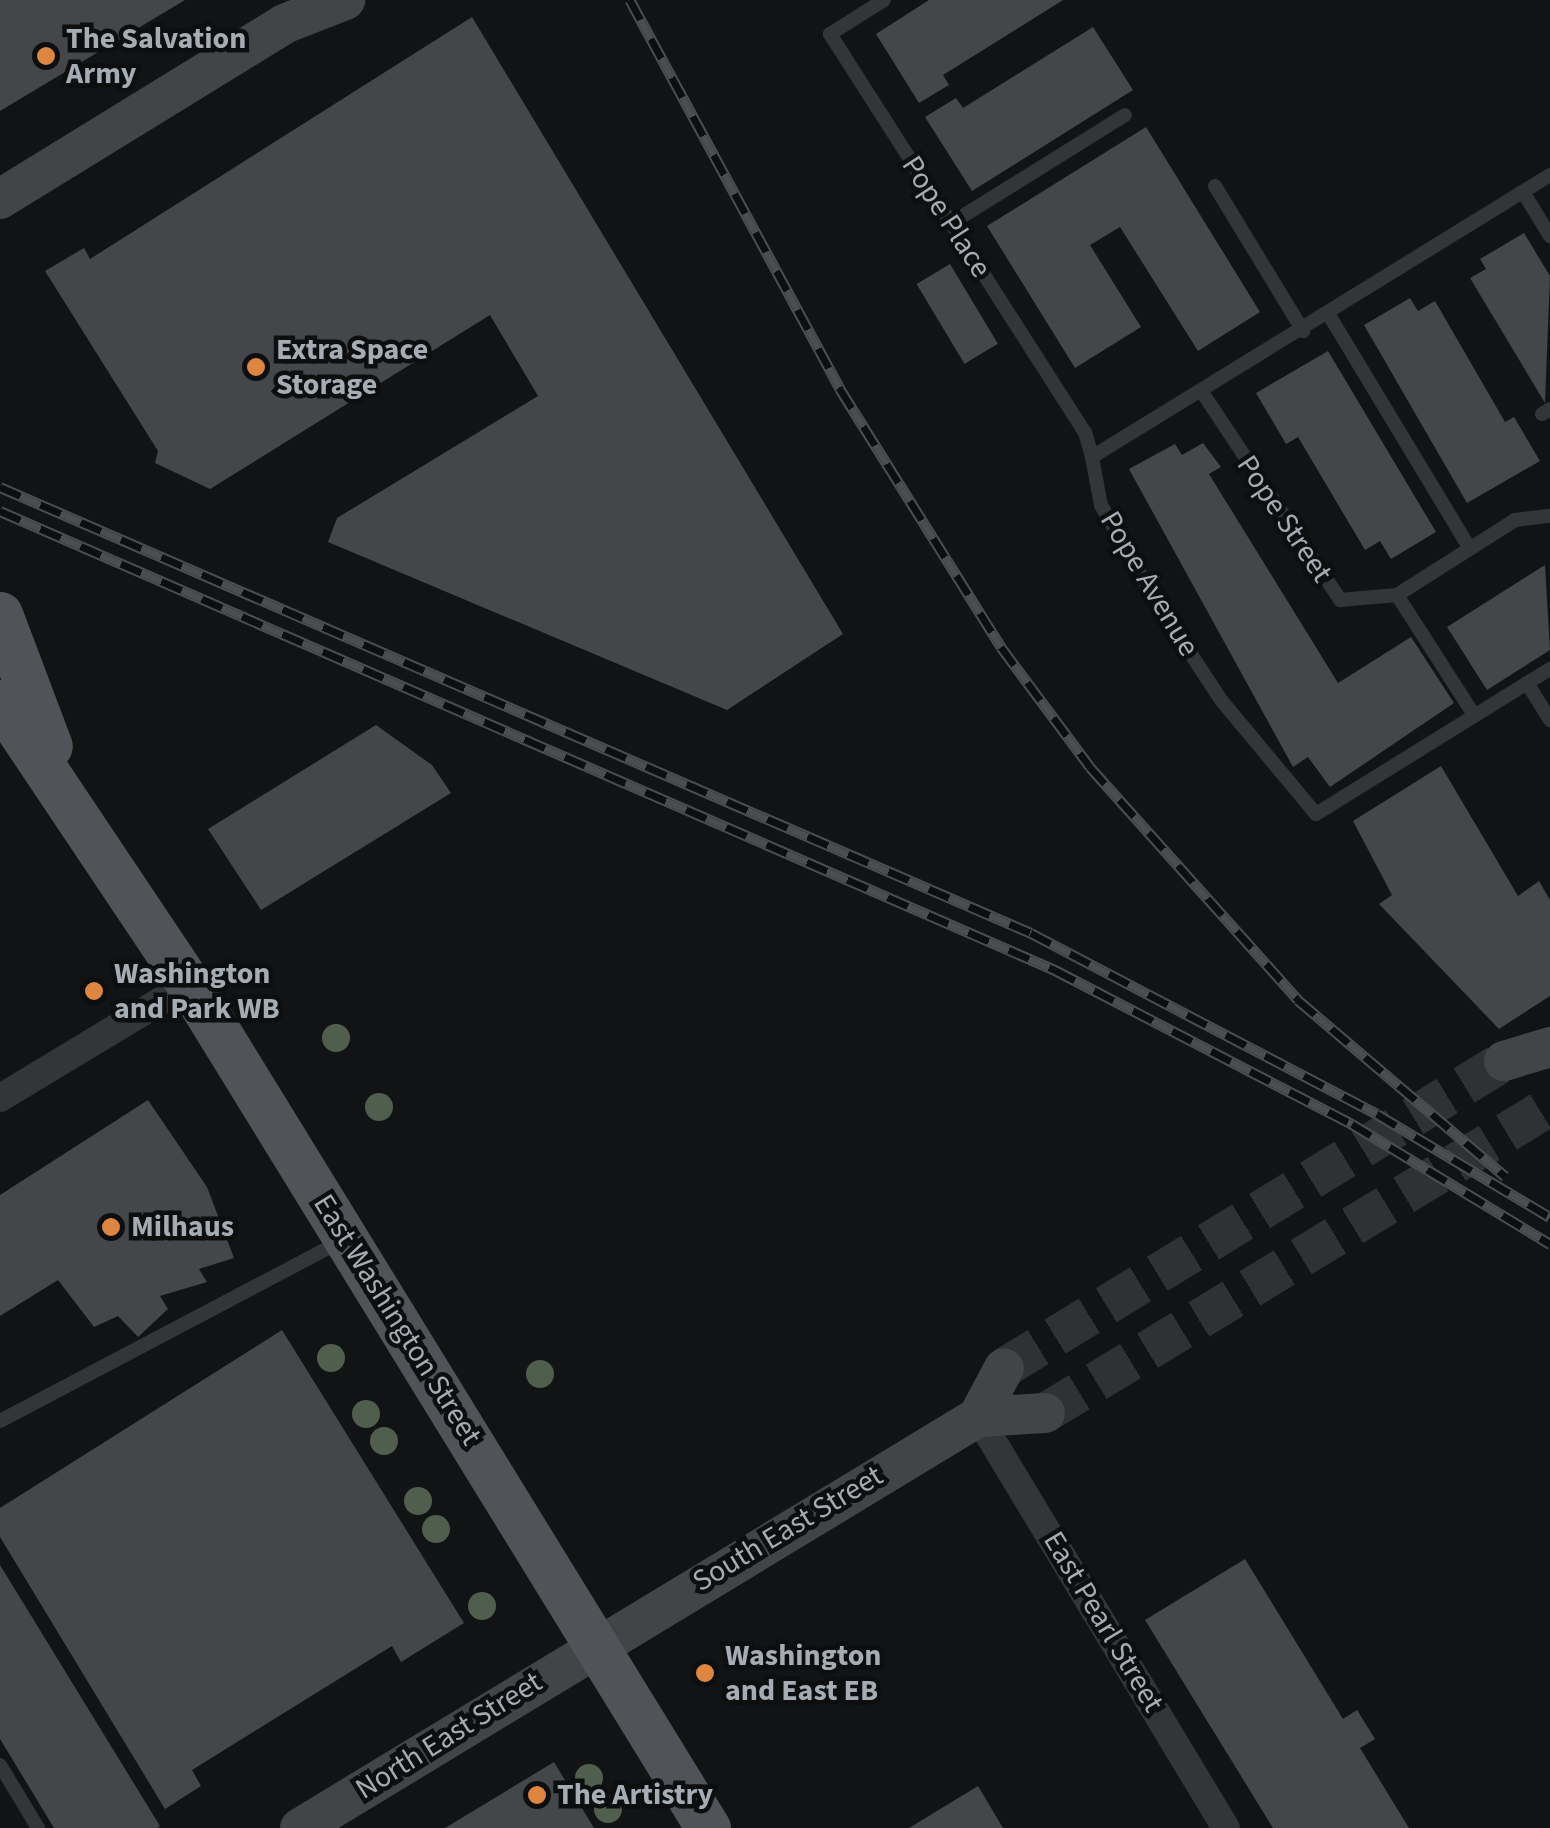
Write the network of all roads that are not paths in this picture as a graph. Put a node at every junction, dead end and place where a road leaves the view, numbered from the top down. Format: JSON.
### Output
{"nodes":[{"id":1,"x":344,"y":0,"type":"edge"},
{"id":2,"x":884,"y":0,"type":"edge"},
{"id":3,"x":290,"y":12,"type":"edge"},
{"id":4,"x":1125,"y":114,"type":"dead end"},
{"id":5,"x":1550,"y":175,"type":"edge"},
{"id":6,"x":1215,"y":186,"type":"dead end"},
{"id":7,"x":1522,"y":192,"type":"junction"},
{"id":8,"x":0,"y":199,"type":"edge"},
{"id":9,"x":950,"y":224,"type":"junction"},
{"id":10,"x":1550,"y":236,"type":"edge"},
{"id":11,"x":1329,"y":315,"type":"junction"},
{"id":12,"x":1303,"y":331,"type":"junction"},
{"id":13,"x":1202,"y":392,"type":"junction"},
{"id":14,"x":1092,"y":457,"type":"junction"},
{"id":15,"x":1550,"y":516,"type":"edge"},
{"id":16,"x":1470,"y":549,"type":"junction"},
{"id":17,"x":1396,"y":595,"type":"junction"},
{"id":18,"x":0,"y":614,"type":"edge"},
{"id":19,"x":1550,"y":669,"type":"edge"},
{"id":20,"x":1526,"y":683,"type":"junction"},
{"id":21,"x":0,"y":702,"type":"edge"},
{"id":22,"x":1474,"y":715,"type":"junction"},
{"id":23,"x":1550,"y":720,"type":"edge"},
{"id":24,"x":0,"y":744,"type":"edge"},
{"id":25,"x":77,"y":818,"type":"junction"},
{"id":26,"x":189,"y":984,"type":"junction"},
{"id":27,"x":1550,"y":1047,"type":"edge"},
{"id":28,"x":1504,"y":1061,"type":"tunnel mouth"},
{"id":29,"x":0,"y":1098,"type":"edge"},
{"id":30,"x":346,"y":1238,"type":"junction"},
{"id":31,"x":1004,"y":1368,"type":"tunnel mouth"},
{"id":32,"x":1044,"y":1413,"type":"tunnel mouth"},
{"id":33,"x":978,"y":1416,"type":"junction"},
{"id":34,"x":0,"y":1421,"type":"edge"},
{"id":35,"x":597,"y":1642,"type":"junction"},
{"id":36,"x":0,"y":1765,"type":"edge"},
{"id":37,"x":38,"y":1828,"type":"edge"},
{"id":38,"x":300,"y":1828,"type":"edge"},
{"id":39,"x":708,"y":1828,"type":"edge"},
{"id":40,"x":1226,"y":1828,"type":"edge"}],
"edges":[{"from":1,"to":3,"type":"main road"},
{"from":2,"to":9,"type":"lane","name":"Pope Place"},
{"from":3,"to":8,"type":"main road"},
{"from":4,"to":9,"type":"lane"},
{"from":5,"to":7,"type":"lane"},
{"from":6,"to":12,"type":"lane"},
{"from":7,"to":10,"type":"lane"},
{"from":7,"to":11,"type":"lane"},
{"from":9,"to":14,"type":"lane","name":"Pope Place"},
{"from":11,"to":12,"type":"lane"},
{"from":11,"to":16,"type":"lane"},
{"from":12,"to":13,"type":"lane"},
{"from":13,"to":14,"type":"lane"},
{"from":13,"to":17,"type":"lane","name":"Pope Street"},
{"from":14,"to":22,"type":"lane","name":"Pope Avenue"},
{"from":15,"to":16,"type":"lane","name":"Pope Street"},
{"from":16,"to":17,"type":"lane","name":"Pope Street"},
{"from":17,"to":22,"type":"lane"},
{"from":18,"to":25,"type":"main road","name":"East Washington Street"},
{"from":19,"to":20,"type":"lane","name":"Pope Avenue"},
{"from":20,"to":22,"type":"lane","name":"Pope Avenue"},
{"from":20,"to":23,"type":"lane"},
{"from":21,"to":25,"type":"main road","name":"East Washington Street"},
{"from":24,"to":25,"type":"main road","name":"East Washington Street"},
{"from":25,"to":26,"type":"main road","name":"East Washington Street"},
{"from":26,"to":29,"type":"street"},
{"from":26,"to":30,"type":"main road","name":"East Washington Street"},
{"from":27,"to":28,"type":"main road"},
{"from":30,"to":34,"type":"lane"},
{"from":30,"to":35,"type":"main road","name":"East Washington Street"},
{"from":31,"to":33,"type":"main road"},
{"from":32,"to":33,"type":"main road","name":"South East Street"},
{"from":33,"to":35,"type":"main road","name":"South East Street"},
{"from":33,"to":40,"type":"street","name":"East Pearl Street"},
{"from":35,"to":38,"type":"main road","name":"North East Street"},
{"from":35,"to":39,"type":"main road","name":"East Washington Street"},
{"from":36,"to":37,"type":"lane"}]}
